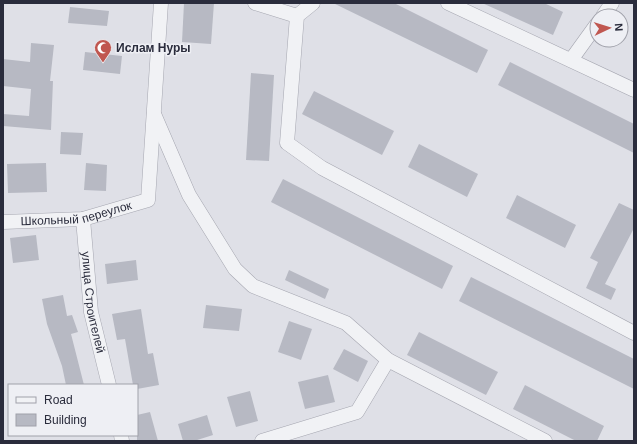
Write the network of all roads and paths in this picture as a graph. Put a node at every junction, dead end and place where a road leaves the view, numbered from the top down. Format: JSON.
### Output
{"nodes":[{"id":1,"x":161,"y":3,"type":"edge"},
{"id":2,"x":255,"y":3,"type":"edge"},
{"id":3,"x":313,"y":3,"type":"edge"},
{"id":4,"x":448,"y":3,"type":"edge"},
{"id":5,"x":297,"y":16,"type":"junction"},
{"id":6,"x":589,"y":35,"type":"edge"},
{"id":7,"x":571,"y":60,"type":"junction"},
{"id":8,"x":634,"y":90,"type":"edge"},
{"id":9,"x":154,"y":114,"type":"junction"},
{"id":10,"x":83,"y":219,"type":"junction"},
{"id":11,"x":3,"y":222,"type":"edge"},
{"id":12,"x":634,"y":333,"type":"edge"},
{"id":13,"x":388,"y":360,"type":"junction"},
{"id":14,"x":109,"y":384,"type":"edge"},
{"id":15,"x":262,"y":441,"type":"edge"},
{"id":16,"x":545,"y":441,"type":"edge"}],
"edges":[{"from":1,"to":9,"type":"street"},
{"from":2,"to":5,"type":"street"},
{"from":3,"to":5,"type":"street"},
{"from":4,"to":7,"type":"street"},
{"from":5,"to":12,"type":"street"},
{"from":6,"to":7,"type":"street"},
{"from":7,"to":8,"type":"street"},
{"from":9,"to":10,"type":"street","name":"Школьный переулок"},
{"from":9,"to":13,"type":"street"},
{"from":10,"to":11,"type":"street","name":"Школьный переулок"},
{"from":10,"to":14,"type":"street","name":"улица Строителей"},
{"from":13,"to":15,"type":"street"},
{"from":13,"to":16,"type":"street"}]}
